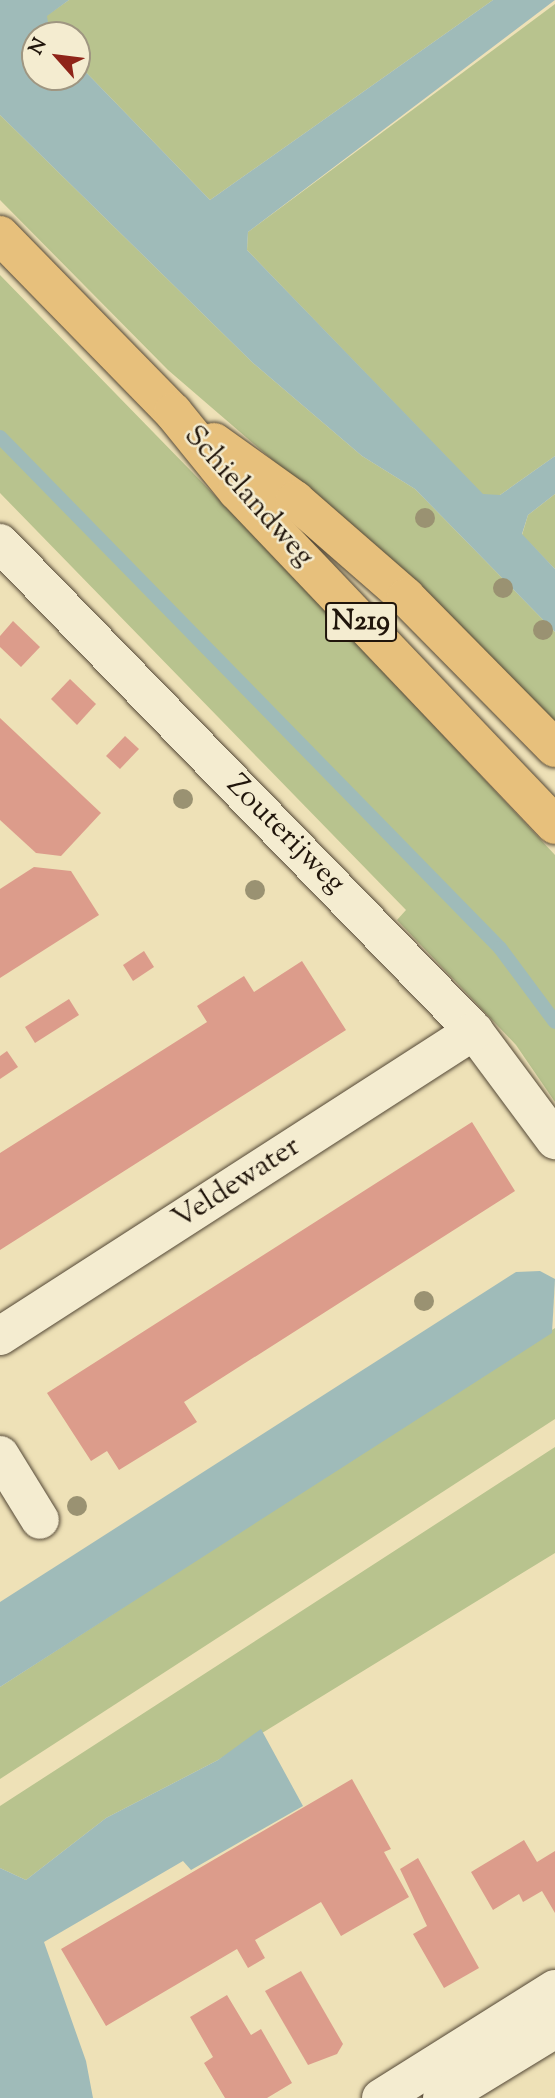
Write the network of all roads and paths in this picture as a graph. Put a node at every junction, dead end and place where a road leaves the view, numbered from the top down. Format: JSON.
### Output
{"nodes":[{"id":1,"x":0,"y":235,"type":"edge"},
{"id":2,"x":173,"y":412,"type":"junction"},
{"id":3,"x":0,"y":543,"type":"edge"},
{"id":4,"x":555,"y":748,"type":"edge"},
{"id":5,"x":555,"y":825,"type":"edge"},
{"id":6,"x":474,"y":1031,"type":"junction"},
{"id":7,"x":555,"y":1140,"type":"edge"},
{"id":8,"x":0,"y":1336,"type":"edge"},
{"id":9,"x":0,"y":1455,"type":"edge"},
{"id":10,"x":40,"y":1520,"type":"dead end"},
{"id":11,"x":555,"y":1989,"type":"edge"},
{"id":12,"x":555,"y":2029,"type":"edge"},
{"id":13,"x":381,"y":2098,"type":"edge"},
{"id":14,"x":442,"y":2098,"type":"edge"}],
"edges":[{"from":1,"to":2,"type":"main road","name":"Schielandweg","number":"N219"},
{"from":2,"to":4,"type":"main road","name":"Schielandweg","number":"N219"},
{"from":2,"to":5,"type":"main road","name":"Schielandweg","number":"N219"},
{"from":3,"to":6,"type":"street","name":"Zouterijweg"},
{"from":6,"to":7,"type":"street","name":"Zouterijweg"},
{"from":6,"to":8,"type":"street","name":"Veldewater"},
{"from":9,"to":10,"type":"street"},
{"from":11,"to":13,"type":"street"},
{"from":12,"to":14,"type":"street"}]}
